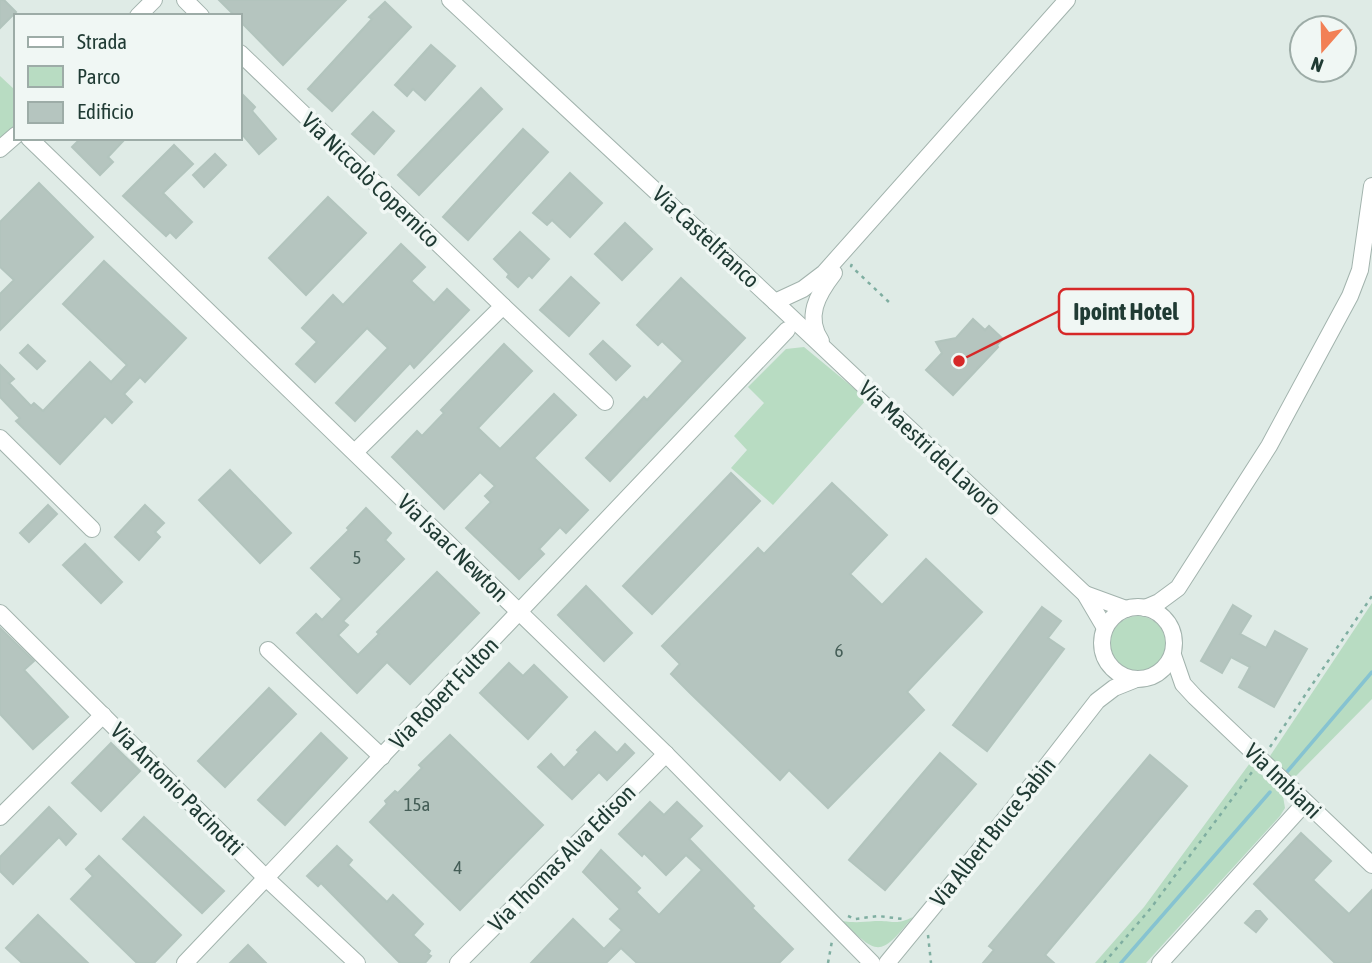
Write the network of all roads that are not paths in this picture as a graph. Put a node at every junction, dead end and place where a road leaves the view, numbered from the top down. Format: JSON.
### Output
{"nodes":[{"id":1,"x":154,"y":0,"type":"edge"},
{"id":2,"x":184,"y":0,"type":"edge"},
{"id":3,"x":450,"y":0,"type":"edge"},
{"id":4,"x":1067,"y":0,"type":"edge"},
{"id":5,"x":140,"y":14,"type":"edge"},
{"id":6,"x":199,"y":14,"type":"edge"},
{"id":7,"x":242,"y":55,"type":"edge"},
{"id":8,"x":14,"y":136,"type":"edge"},
{"id":9,"x":31,"y":140,"type":"edge"},
{"id":10,"x":0,"y":149,"type":"edge"},
{"id":11,"x":1372,"y":186,"type":"edge"},
{"id":12,"x":860,"y":233,"type":"junction"},
{"id":13,"x":753,"y":281,"type":"junction"},
{"id":14,"x":815,"y":281,"type":"junction"},
{"id":15,"x":775,"y":302,"type":"junction"},
{"id":16,"x":503,"y":306,"type":"junction"},
{"id":17,"x":787,"y":330,"type":"dead end"},
{"id":18,"x":828,"y":352,"type":"junction"},
{"id":19,"x":605,"y":402,"type":"dead end"},
{"id":20,"x":0,"y":438,"type":"edge"},
{"id":21,"x":355,"y":452,"type":"junction"},
{"id":22,"x":93,"y":529,"type":"dead end"},
{"id":23,"x":1178,"y":588,"type":"junction"},
{"id":24,"x":1085,"y":594,"type":"junction"},
{"id":25,"x":1145,"y":608,"type":"junction"},
{"id":26,"x":1126,"y":609,"type":"junction"},
{"id":27,"x":0,"y":613,"type":"edge"},
{"id":28,"x":520,"y":613,"type":"junction"},
{"id":29,"x":1105,"y":628,"type":"junction"},
{"id":30,"x":1172,"y":629,"type":"junction"},
{"id":31,"x":268,"y":650,"type":"dead end"},
{"id":32,"x":1173,"y":655,"type":"junction"},
{"id":33,"x":1106,"y":661,"type":"junction"},
{"id":34,"x":1151,"y":678,"type":"junction"},
{"id":35,"x":1134,"y":680,"type":"junction"},
{"id":36,"x":1195,"y":697,"type":"junction"},
{"id":37,"x":1097,"y":701,"type":"junction"},
{"id":38,"x":103,"y":715,"type":"junction"},
{"id":39,"x":666,"y":754,"type":"junction"},
{"id":40,"x":382,"y":757,"type":"junction"},
{"id":41,"x":1305,"y":803,"type":"junction"},
{"id":42,"x":0,"y":817,"type":"edge"},
{"id":43,"x":1372,"y":865,"type":"edge"},
{"id":44,"x":267,"y":879,"type":"junction"},
{"id":45,"x":185,"y":963,"type":"edge"},
{"id":46,"x":356,"y":963,"type":"edge"},
{"id":47,"x":458,"y":963,"type":"edge"},
{"id":48,"x":872,"y":963,"type":"edge"},
{"id":49,"x":887,"y":963,"type":"edge"},
{"id":50,"x":1160,"y":963,"type":"edge"}],
"edges":[{"from":1,"to":5,"type":"street"},
{"from":2,"to":6,"type":"street"},
{"from":3,"to":13,"type":"street","name":"Via Castelfranco"},
{"from":4,"to":12,"type":"street","name":"Via Castelfranco"},
{"from":7,"to":16,"type":"street","name":"Via Niccolò Copernico"},
{"from":8,"to":10,"type":"street"},
{"from":9,"to":21,"type":"street","name":"Via Isaac Newton"},
{"from":11,"to":23,"type":"street"},
{"from":12,"to":14,"type":"street","name":"Via Castelfranco"},
{"from":12,"to":18,"type":"street"},
{"from":13,"to":14,"type":"street"},
{"from":13,"to":15,"type":"street","name":"Via Castelfranco"},
{"from":14,"to":15,"type":"street","name":"Via Castelfranco"},
{"from":15,"to":18,"type":"street","name":"Via Maestri del Lavoro"},
{"from":16,"to":19,"type":"street","name":"Via Niccolò Copernico"},
{"from":16,"to":21,"type":"street"},
{"from":17,"to":28,"type":"street","name":"Via Robert Fulton"},
{"from":18,"to":24,"type":"street","name":"Via Maestri del Lavoro"},
{"from":20,"to":22,"type":"street"},
{"from":21,"to":28,"type":"street","name":"Via Isaac Newton"},
{"from":23,"to":25,"type":"street"},
{"from":23,"to":30,"type":"street"},
{"from":24,"to":26,"type":"street","name":"Via Maestri del Lavoro"},
{"from":24,"to":29,"type":"street","name":"Via Maestri del Lavoro"},
{"from":25,"to":26,"type":"street"},
{"from":25,"to":30,"type":"street"},
{"from":26,"to":29,"type":"street"},
{"from":27,"to":38,"type":"street","name":"Via Antonio Pacinotti"},
{"from":28,"to":39,"type":"street","name":"Via Isaac Newton"},
{"from":28,"to":40,"type":"street","name":"Via Robert Fulton"},
{"from":29,"to":33,"type":"street"},
{"from":30,"to":32,"type":"street"},
{"from":31,"to":40,"type":"street"},
{"from":32,"to":34,"type":"street"},
{"from":32,"to":36,"type":"street","name":"Via Imbiani"},
{"from":33,"to":35,"type":"street"},
{"from":33,"to":37,"type":"street","name":"Via Albert Bruce Sabin"},
{"from":34,"to":35,"type":"street"},
{"from":34,"to":36,"type":"street","name":"Via Imbiani"},
{"from":35,"to":37,"type":"street","name":"Via Albert Bruce Sabin"},
{"from":36,"to":41,"type":"street","name":"Via Imbiani"},
{"from":37,"to":49,"type":"street","name":"Via Albert Bruce Sabin"},
{"from":38,"to":42,"type":"street"},
{"from":38,"to":44,"type":"street","name":"Via Antonio Pacinotti"},
{"from":39,"to":47,"type":"street","name":"Via Thomas Alva Edison"},
{"from":39,"to":48,"type":"street","name":"Via Isaac Newton"},
{"from":40,"to":44,"type":"street","name":"Via Robert Fulton"},
{"from":41,"to":43,"type":"street","name":"Via Imbiani"},
{"from":41,"to":50,"type":"street"},
{"from":44,"to":45,"type":"street","name":"Via Robert Fulton"},
{"from":44,"to":46,"type":"street","name":"Via Antonio Pacinotti"}]}
